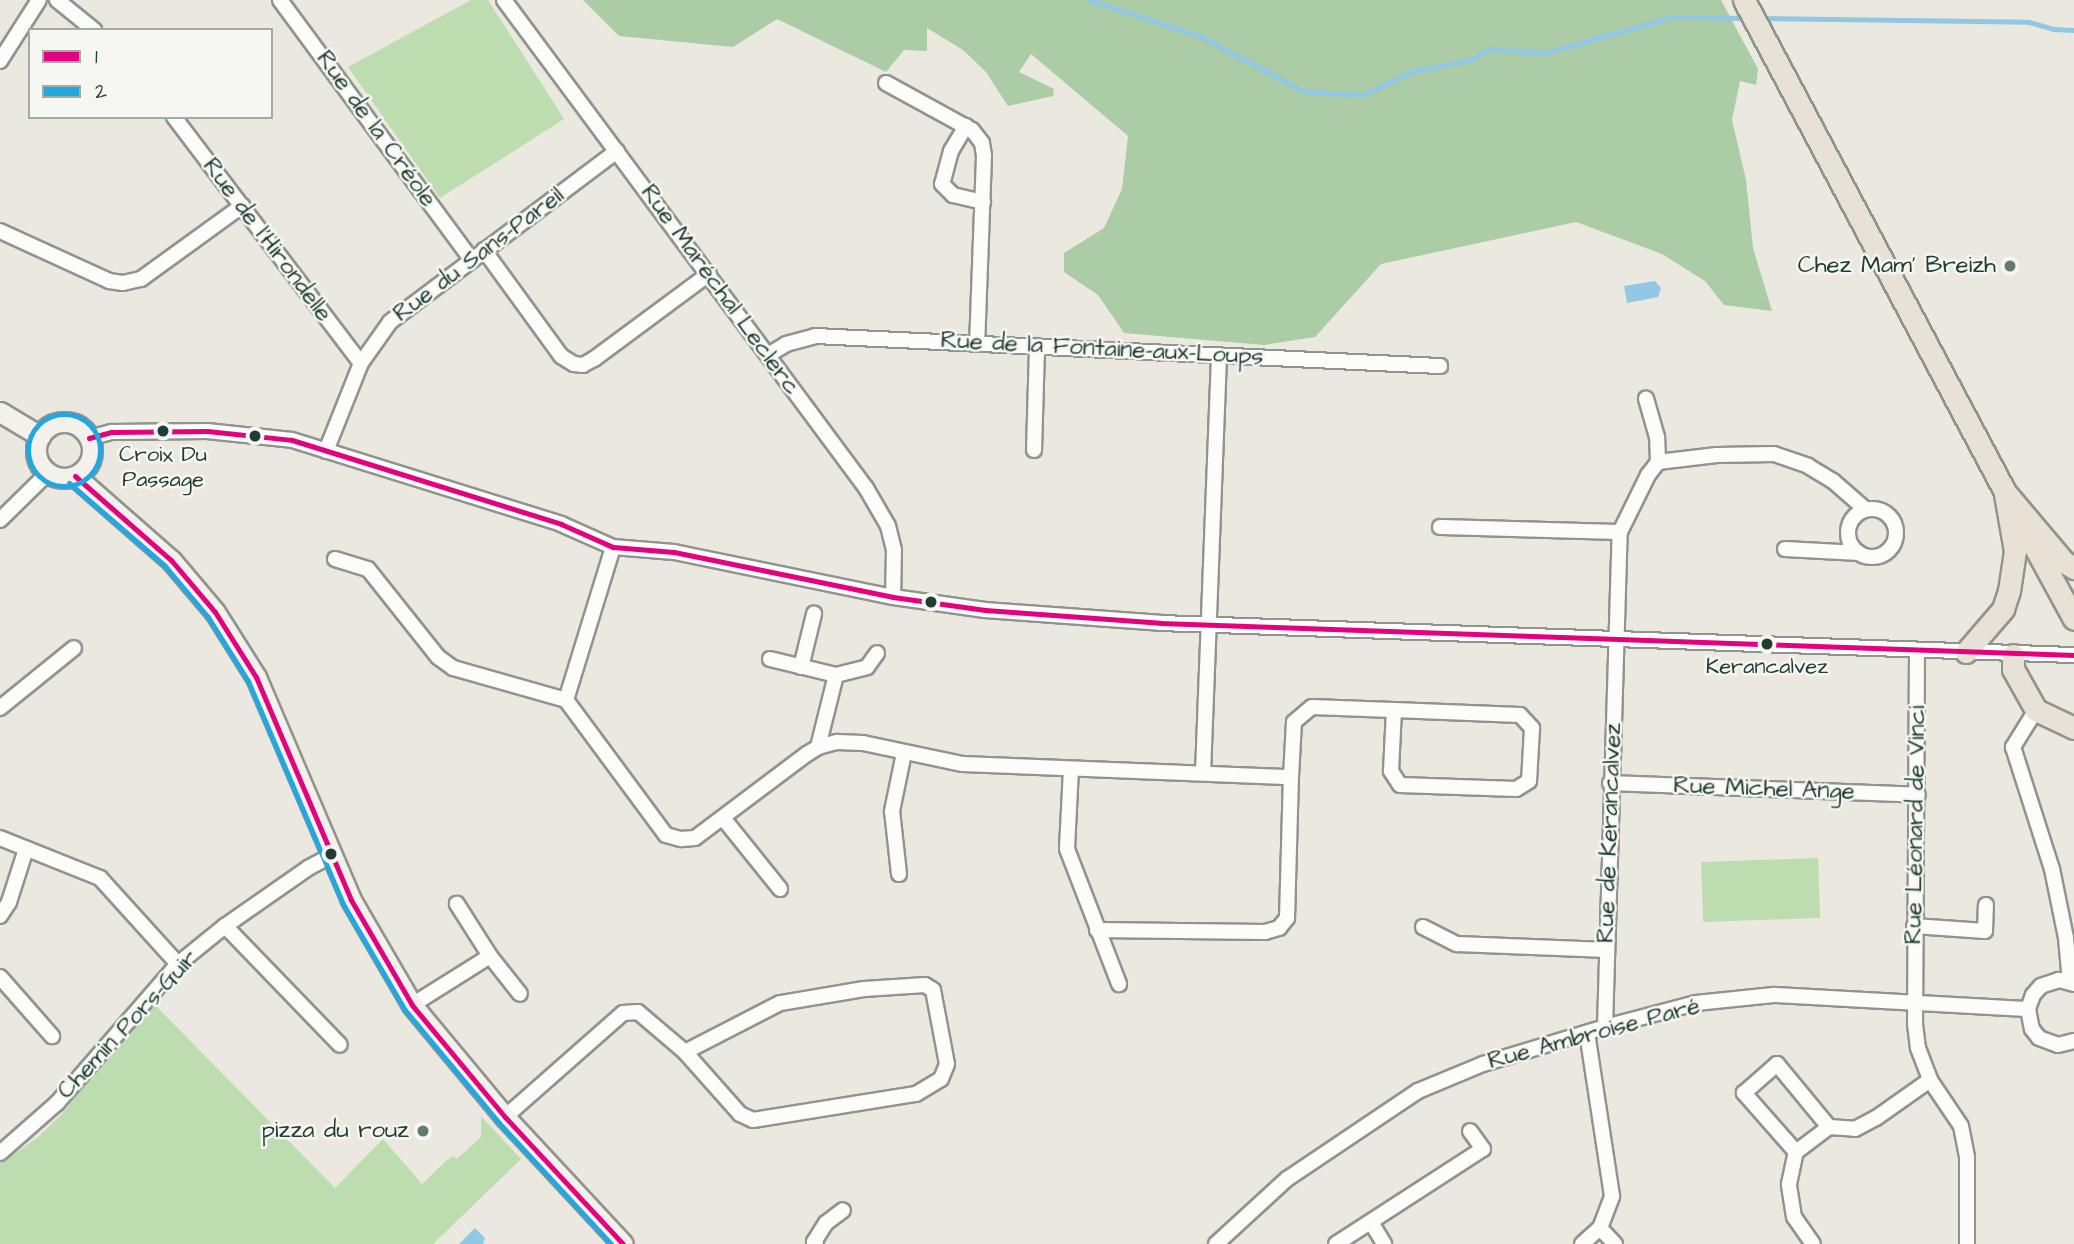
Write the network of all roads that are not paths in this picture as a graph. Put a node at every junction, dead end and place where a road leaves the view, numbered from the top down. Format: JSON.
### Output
{"nodes":[{"id":1,"x":39,"y":0,"type":"edge"},
{"id":2,"x":57,"y":0,"type":"edge"},
{"id":3,"x":280,"y":0,"type":"edge"},
{"id":4,"x":505,"y":0,"type":"edge"},
{"id":5,"x":1744,"y":0,"type":"edge"},
{"id":6,"x":92,"y":28,"type":"edge"},
{"id":7,"x":0,"y":61,"type":"edge"},
{"id":8,"x":886,"y":83,"type":"dead end"},
{"id":9,"x":176,"y":119,"type":"edge"},
{"id":10,"x":967,"y":126,"type":"junction"},
{"id":11,"x":617,"y":151,"type":"junction"},
{"id":12,"x":983,"y":202,"type":"junction"},
{"id":13,"x":242,"y":206,"type":"junction"},
{"id":14,"x":0,"y":231,"type":"edge"},
{"id":15,"x":484,"y":250,"type":"junction"},
{"id":16,"x":471,"y":259,"type":"junction"},
{"id":17,"x":709,"y":274,"type":"junction"},
{"id":18,"x":977,"y":343,"type":"junction"},
{"id":19,"x":1037,"y":346,"type":"junction"},
{"id":20,"x":768,"y":355,"type":"junction"},
{"id":21,"x":1219,"y":355,"type":"junction"},
{"id":22,"x":360,"y":363,"type":"junction"},
{"id":23,"x":1440,"y":366,"type":"dead end"},
{"id":24,"x":1646,"y":399,"type":"dead end"},
{"id":25,"x":0,"y":412,"type":"edge"},
{"id":26,"x":40,"y":436,"type":"junction"},
{"id":27,"x":89,"y":438,"type":"junction"},
{"id":28,"x":326,"y":450,"type":"junction"},
{"id":29,"x":1034,"y":450,"type":"dead end"},
{"id":30,"x":1658,"y":462,"type":"junction"},
{"id":31,"x":48,"y":473,"type":"junction"},
{"id":32,"x":75,"y":476,"type":"junction"},
{"id":33,"x":2005,"y":492,"type":"junction"},
{"id":34,"x":1865,"y":509,"type":"junction"},
{"id":35,"x":0,"y":520,"type":"edge"},
{"id":36,"x":1440,"y":527,"type":"dead end"},
{"id":37,"x":1620,"y":532,"type":"junction"},
{"id":38,"x":613,"y":547,"type":"junction"},
{"id":39,"x":1785,"y":549,"type":"dead end"},
{"id":40,"x":1858,"y":553,"type":"junction"},
{"id":41,"x":335,"y":559,"type":"dead end"},
{"id":42,"x":2074,"y":568,"type":"edge"},
{"id":43,"x":893,"y":597,"type":"junction"},
{"id":44,"x":814,"y":614,"type":"dead end"},
{"id":45,"x":2074,"y":619,"type":"edge"},
{"id":46,"x":1208,"y":625,"type":"junction"},
{"id":47,"x":1616,"y":639,"type":"junction"},
{"id":48,"x":74,"y":648,"type":"dead end"},
{"id":49,"x":1917,"y":650,"type":"junction"},
{"id":50,"x":1966,"y":652,"type":"junction"},
{"id":51,"x":877,"y":653,"type":"dead end"},
{"id":52,"x":2013,"y":655,"type":"junction"},
{"id":53,"x":2074,"y":655,"type":"edge"},
{"id":54,"x":771,"y":659,"type":"dead end"},
{"id":55,"x":801,"y":667,"type":"junction"},
{"id":56,"x":836,"y":675,"type":"junction"},
{"id":57,"x":566,"y":700,"type":"junction"},
{"id":58,"x":0,"y":708,"type":"edge"},
{"id":59,"x":1394,"y":710,"type":"junction"},
{"id":60,"x":2036,"y":710,"type":"junction"},
{"id":61,"x":2074,"y":728,"type":"edge"},
{"id":62,"x":818,"y":747,"type":"junction"},
{"id":63,"x":904,"y":753,"type":"junction"},
{"id":64,"x":1070,"y":769,"type":"junction"},
{"id":65,"x":1203,"y":772,"type":"junction"},
{"id":66,"x":1292,"y":778,"type":"junction"},
{"id":67,"x":1610,"y":783,"type":"junction"},
{"id":68,"x":1918,"y":795,"type":"junction"},
{"id":69,"x":723,"y":818,"type":"junction"},
{"id":70,"x":0,"y":838,"type":"edge"},
{"id":71,"x":26,"y":849,"type":"junction"},
{"id":72,"x":331,"y":856,"type":"junction"},
{"id":73,"x":899,"y":874,"type":"dead end"},
{"id":74,"x":780,"y":889,"type":"dead end"},
{"id":75,"x":457,"y":904,"type":"dead end"},
{"id":76,"x":1986,"y":905,"type":"dead end"},
{"id":77,"x":0,"y":916,"type":"edge"},
{"id":78,"x":225,"y":926,"type":"junction"},
{"id":79,"x":1914,"y":926,"type":"junction"},
{"id":80,"x":1423,"y":928,"type":"dead end"},
{"id":81,"x":1097,"y":930,"type":"junction"},
{"id":82,"x":1607,"y":950,"type":"junction"},
{"id":83,"x":490,"y":956,"type":"junction"},
{"id":84,"x":178,"y":964,"type":"junction"},
{"id":85,"x":0,"y":977,"type":"edge"},
{"id":86,"x":2072,"y":983,"type":"edge"},
{"id":87,"x":1119,"y":984,"type":"dead end"},
{"id":88,"x":520,"y":994,"type":"dead end"},
{"id":89,"x":1914,"y":1001,"type":"junction"},
{"id":90,"x":412,"y":1005,"type":"junction"},
{"id":91,"x":2028,"y":1009,"type":"junction"},
{"id":92,"x":1605,"y":1027,"type":"junction"},
{"id":93,"x":1587,"y":1033,"type":"junction"},
{"id":94,"x":52,"y":1036,"type":"dead end"},
{"id":95,"x":2074,"y":1041,"type":"edge"},
{"id":96,"x":340,"y":1045,"type":"dead end"},
{"id":97,"x":685,"y":1052,"type":"junction"},
{"id":98,"x":1930,"y":1080,"type":"junction"},
{"id":99,"x":505,"y":1116,"type":"junction"},
{"id":100,"x":1829,"y":1126,"type":"junction"},
{"id":101,"x":1470,"y":1131,"type":"dead end"},
{"id":102,"x":1796,"y":1152,"type":"junction"},
{"id":103,"x":0,"y":1153,"type":"edge"},
{"id":104,"x":843,"y":1210,"type":"dead end"},
{"id":105,"x":1371,"y":1222,"type":"junction"},
{"id":106,"x":1600,"y":1228,"type":"junction"},
{"id":107,"x":624,"y":1244,"type":"edge"},
{"id":108,"x":816,"y":1244,"type":"edge"},
{"id":109,"x":1216,"y":1244,"type":"edge"},
{"id":110,"x":1336,"y":1244,"type":"edge"},
{"id":111,"x":1384,"y":1244,"type":"edge"},
{"id":112,"x":1582,"y":1244,"type":"edge"},
{"id":113,"x":1615,"y":1244,"type":"edge"},
{"id":114,"x":1813,"y":1244,"type":"edge"},
{"id":115,"x":1967,"y":1244,"type":"edge"}],
"edges":[{"from":1,"to":7,"type":"street"},
{"from":2,"to":6,"type":"street"},
{"from":3,"to":16,"type":"street","name":"Rue de la Créole"},
{"from":4,"to":11,"type":"street","name":"Rue Maréchal Leclerc"},
{"from":5,"to":33,"type":"main road"},
{"from":8,"to":10,"type":"street"},
{"from":9,"to":13,"type":"street","name":"Rue de l'Hirondelle"},
{"from":10,"to":12,"type":"street"},
{"from":10,"to":12,"type":"street"},
{"from":11,"to":15,"type":"street","name":"Rue du Sans-Pareil"},
{"from":11,"to":17,"type":"street","name":"Rue Maréchal Leclerc"},
{"from":12,"to":18,"type":"street"},
{"from":13,"to":14,"type":"street"},
{"from":13,"to":22,"type":"street","name":"Rue de l'Hirondelle"},
{"from":15,"to":16,"type":"street","name":"Rue du Sans-Pareil"},
{"from":15,"to":17,"type":"street"},
{"from":16,"to":22,"type":"street","name":"Rue du Sans-Pareil"},
{"from":17,"to":20,"type":"street","name":"Rue Maréchal Leclerc"},
{"from":18,"to":19,"type":"street","name":"Rue de la Fontaine-aux-Loups"},
{"from":18,"to":20,"type":"street","name":"Rue de la Fontaine-aux-Loups"},
{"from":19,"to":21,"type":"street","name":"Rue de la Fontaine-aux-Loups"},
{"from":19,"to":29,"type":"street"},
{"from":20,"to":43,"type":"street","name":"Rue Maréchal Leclerc"},
{"from":21,"to":23,"type":"street","name":"Rue de la Fontaine-aux-Loups"},
{"from":21,"to":46,"type":"street"},
{"from":22,"to":28,"type":"street","name":"Rue du Sans-Pareil"},
{"from":24,"to":30,"type":"street"},
{"from":25,"to":26,"type":"main road"},
{"from":26,"to":27,"type":"main road"},
{"from":26,"to":31,"type":"main road"},
{"from":27,"to":28,"type":"street"},
{"from":27,"to":32,"type":"main road"},
{"from":28,"to":38,"type":"street"},
{"from":30,"to":34,"type":"street"},
{"from":30,"to":37,"type":"street"},
{"from":31,"to":32,"type":"main road"},
{"from":31,"to":35,"type":"street"},
{"from":32,"to":72,"type":"main road"},
{"from":33,"to":42,"type":"main road"},
{"from":33,"to":45,"type":"main road"},
{"from":33,"to":50,"type":"main road"},
{"from":34,"to":40,"type":"street"},
{"from":34,"to":40,"type":"street"},
{"from":36,"to":37,"type":"street"},
{"from":37,"to":47,"type":"street","name":"Rue de Kerancalvez"},
{"from":38,"to":43,"type":"street"},
{"from":38,"to":57,"type":"street"},
{"from":39,"to":40,"type":"street"},
{"from":41,"to":57,"type":"street"},
{"from":43,"to":46,"type":"street"},
{"from":44,"to":55,"type":"street"},
{"from":46,"to":47,"type":"street"},
{"from":46,"to":65,"type":"street"},
{"from":47,"to":49,"type":"street"},
{"from":47,"to":67,"type":"street","name":"Rue de Kerancalvez"},
{"from":48,"to":58,"type":"street"},
{"from":49,"to":50,"type":"street"},
{"from":49,"to":68,"type":"street","name":"Rue Léonard de Vinci"},
{"from":50,"to":52,"type":"street"},
{"from":51,"to":56,"type":"street"},
{"from":52,"to":53,"type":"street"},
{"from":52,"to":60,"type":"main road"},
{"from":54,"to":55,"type":"street"},
{"from":55,"to":56,"type":"street"},
{"from":56,"to":62,"type":"street"},
{"from":57,"to":69,"type":"street"},
{"from":59,"to":59,"type":"street"},
{"from":59,"to":66,"type":"street"},
{"from":60,"to":61,"type":"main road"},
{"from":60,"to":86,"type":"street"},
{"from":62,"to":63,"type":"street"},
{"from":62,"to":69,"type":"street"},
{"from":63,"to":64,"type":"street"},
{"from":63,"to":73,"type":"street"},
{"from":64,"to":65,"type":"street"},
{"from":64,"to":81,"type":"street"},
{"from":65,"to":66,"type":"street"},
{"from":66,"to":81,"type":"street"},
{"from":67,"to":68,"type":"street","name":"Rue Michel Ange"},
{"from":67,"to":82,"type":"street","name":"Rue de Kerancalvez"},
{"from":68,"to":79,"type":"street","name":"Rue Léonard de Vinci"},
{"from":69,"to":74,"type":"street"},
{"from":70,"to":71,"type":"street"},
{"from":71,"to":77,"type":"street"},
{"from":71,"to":84,"type":"street"},
{"from":72,"to":78,"type":"street","name":"Chemin Pors-Guir"},
{"from":72,"to":90,"type":"main road"},
{"from":75,"to":83,"type":"street"},
{"from":76,"to":79,"type":"street"},
{"from":78,"to":84,"type":"street","name":"Chemin Pors-Guir"},
{"from":78,"to":96,"type":"street"},
{"from":79,"to":89,"type":"street","name":"Rue Léonard de Vinci"},
{"from":80,"to":82,"type":"street"},
{"from":81,"to":87,"type":"street"},
{"from":82,"to":92,"type":"street","name":"Rue de Kerancalvez"},
{"from":83,"to":88,"type":"street"},
{"from":83,"to":90,"type":"street"},
{"from":84,"to":103,"type":"street","name":"Chemin Pors-Guir"},
{"from":85,"to":94,"type":"street"},
{"from":86,"to":91,"type":"street"},
{"from":89,"to":91,"type":"street","name":"Rue Ambroise Paré"},
{"from":89,"to":92,"type":"street","name":"Rue Ambroise Paré"},
{"from":89,"to":98,"type":"street","name":"Rue Léonard de Vinci"},
{"from":90,"to":99,"type":"main road"},
{"from":91,"to":95,"type":"street"},
{"from":92,"to":93,"type":"street","name":"Rue Ambroise Paré"},
{"from":93,"to":106,"type":"street"},
{"from":93,"to":109,"type":"street","name":"Rue Ambroise Paré"},
{"from":97,"to":97,"type":"street"},
{"from":97,"to":99,"type":"street"},
{"from":98,"to":100,"type":"street"},
{"from":98,"to":115,"type":"street","name":"Rue Léonard de Vinci"},
{"from":99,"to":107,"type":"main road"},
{"from":100,"to":102,"type":"street"},
{"from":100,"to":102,"type":"street"},
{"from":101,"to":105,"type":"street"},
{"from":102,"to":114,"type":"street"},
{"from":104,"to":108,"type":"street"},
{"from":105,"to":110,"type":"street"},
{"from":105,"to":111,"type":"street"},
{"from":106,"to":112,"type":"street"},
{"from":106,"to":113,"type":"street"}]}
